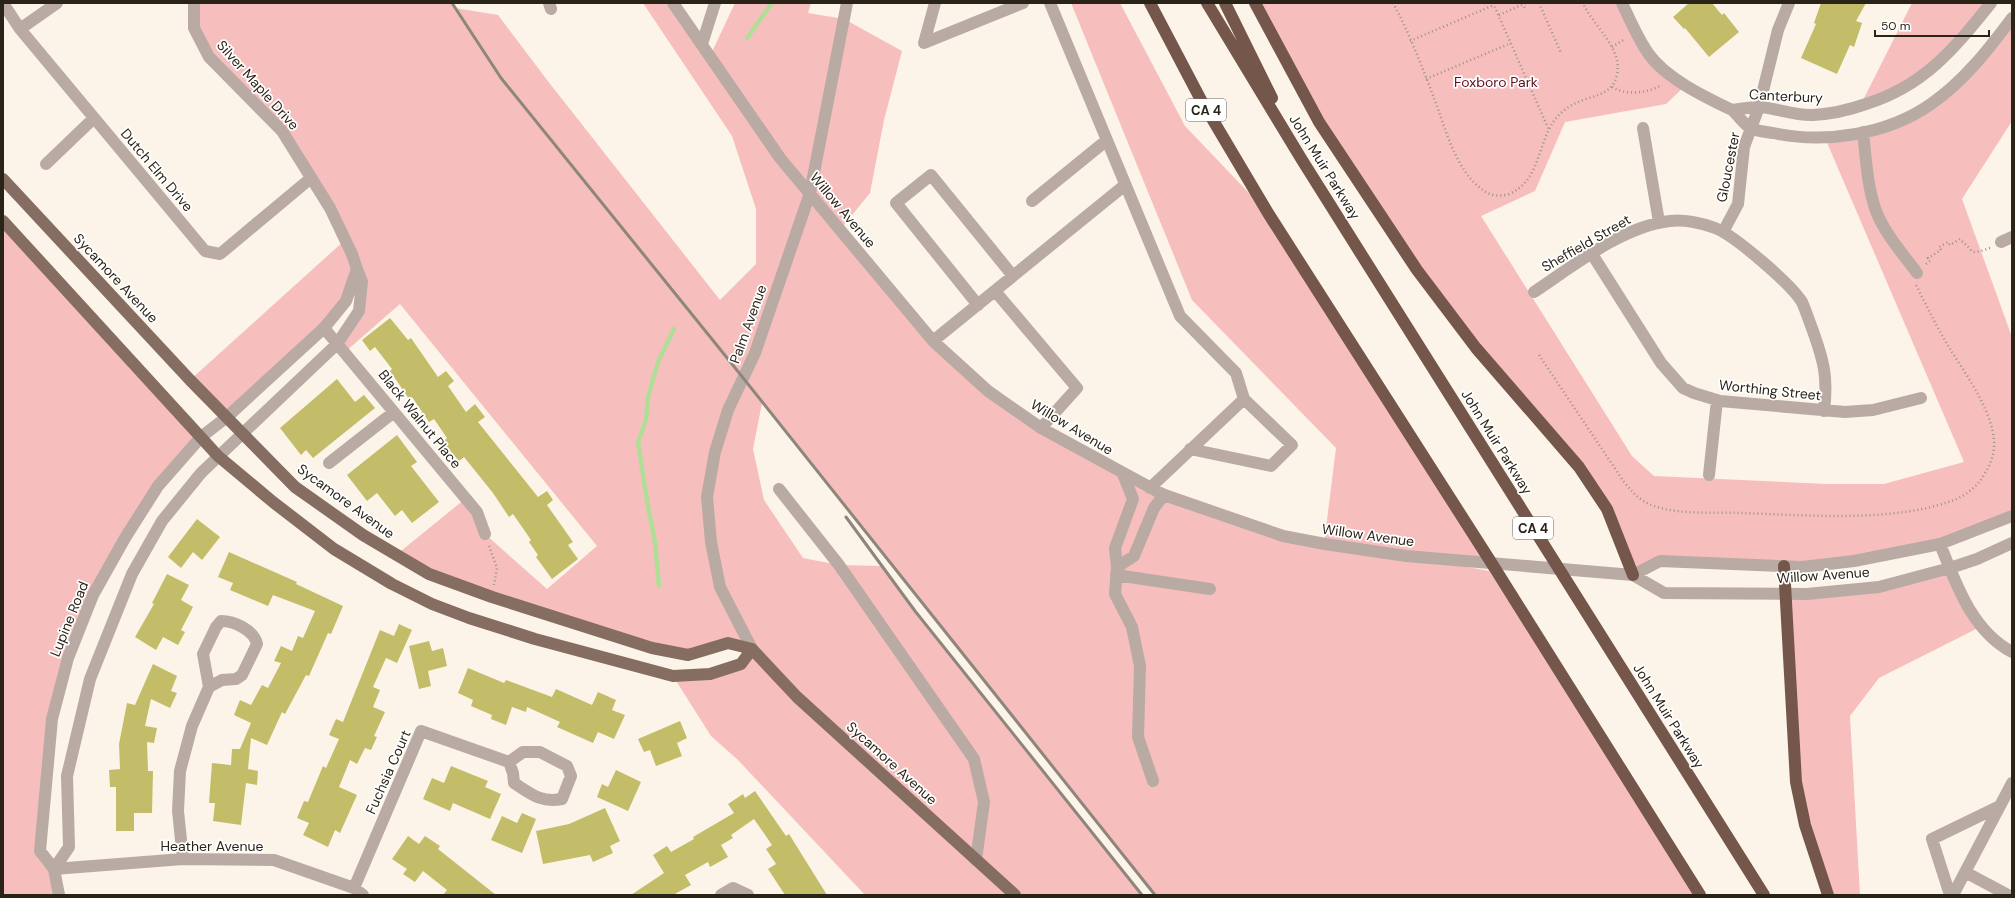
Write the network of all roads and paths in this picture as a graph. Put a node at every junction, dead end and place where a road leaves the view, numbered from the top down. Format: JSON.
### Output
{"nodes":[{"id":1,"x":3,"y":3,"type":"edge"},
{"id":2,"x":57,"y":3,"type":"edge"},
{"id":3,"x":194,"y":3,"type":"edge"},
{"id":4,"x":673,"y":3,"type":"edge"},
{"id":5,"x":715,"y":3,"type":"edge"},
{"id":6,"x":847,"y":3,"type":"edge"},
{"id":7,"x":935,"y":3,"type":"edge"},
{"id":8,"x":1023,"y":3,"type":"edge"},
{"id":9,"x":1050,"y":3,"type":"edge"},
{"id":10,"x":1150,"y":3,"type":"edge"},
{"id":11,"x":1207,"y":3,"type":"edge"},
{"id":12,"x":1225,"y":3,"type":"edge"},
{"id":13,"x":1255,"y":3,"type":"edge"},
{"id":14,"x":1393,"y":3,"type":"edge"},
{"id":15,"x":1524,"y":3,"type":"edge"},
{"id":16,"x":1539,"y":3,"type":"edge"},
{"id":17,"x":1583,"y":3,"type":"edge"},
{"id":18,"x":1622,"y":3,"type":"edge"},
{"id":19,"x":1790,"y":3,"type":"edge"},
{"id":20,"x":1991,"y":3,"type":"edge"},
{"id":21,"x":1494,"y":4,"type":"edge"},
{"id":22,"x":1525,"y":9,"type":"dead end"},
{"id":23,"x":1498,"y":15,"type":"junction"},
{"id":24,"x":2012,"y":18,"type":"edge"},
{"id":25,"x":20,"y":29,"type":"junction"},
{"id":26,"x":1410,"y":41,"type":"junction"},
{"id":27,"x":1511,"y":43,"type":"junction"},
{"id":28,"x":702,"y":44,"type":"junction"},
{"id":29,"x":1560,"y":53,"type":"dead end"},
{"id":30,"x":1675,"y":78,"type":"junction"},
{"id":31,"x":1426,"y":79,"type":"junction"},
{"id":32,"x":1612,"y":86,"type":"junction"},
{"id":33,"x":1759,"y":107,"type":"junction"},
{"id":34,"x":1732,"y":110,"type":"junction"},
{"id":35,"x":94,"y":118,"type":"junction"},
{"id":36,"x":1643,"y":128,"type":"dead end"},
{"id":37,"x":1751,"y":129,"type":"junction"},
{"id":38,"x":1549,"y":131,"type":"junction"},
{"id":39,"x":1863,"y":132,"type":"junction"},
{"id":40,"x":1107,"y":140,"type":"junction"},
{"id":41,"x":1302,"y":160,"type":"junction"},
{"id":42,"x":46,"y":164,"type":"dead end"},
{"id":43,"x":311,"y":178,"type":"junction"},
{"id":44,"x":3,"y":180,"type":"edge"},
{"id":45,"x":1125,"y":185,"type":"junction"},
{"id":46,"x":810,"y":193,"type":"junction"},
{"id":47,"x":1032,"y":201,"type":"dead end"},
{"id":48,"x":3,"y":221,"type":"edge"},
{"id":49,"x":1659,"y":222,"type":"junction"},
{"id":50,"x":1723,"y":232,"type":"junction"},
{"id":51,"x":1592,"y":254,"type":"junction"},
{"id":52,"x":357,"y":269,"type":"junction"},
{"id":53,"x":1917,"y":273,"type":"dead end"},
{"id":54,"x":1013,"y":276,"type":"junction"},
{"id":55,"x":995,"y":291,"type":"junction"},
{"id":56,"x":1534,"y":292,"type":"dead end"},
{"id":57,"x":978,"y":305,"type":"junction"},
{"id":58,"x":324,"y":328,"type":"junction"},
{"id":59,"x":933,"y":341,"type":"junction"},
{"id":60,"x":338,"y":344,"type":"junction"},
{"id":61,"x":1921,"y":398,"type":"dead end"},
{"id":62,"x":1244,"y":399,"type":"junction"},
{"id":63,"x":1717,"y":400,"type":"junction"},
{"id":64,"x":1824,"y":411,"type":"junction"},
{"id":65,"x":394,"y":412,"type":"junction"},
{"id":66,"x":227,"y":417,"type":"junction"},
{"id":67,"x":1042,"y":428,"type":"junction"},
{"id":68,"x":242,"y":433,"type":"junction"},
{"id":69,"x":201,"y":437,"type":"junction"},
{"id":70,"x":1190,"y":449,"type":"junction"},
{"id":71,"x":218,"y":456,"type":"junction"},
{"id":72,"x":329,"y":463,"type":"dead end"},
{"id":73,"x":1123,"y":474,"type":"junction"},
{"id":74,"x":1709,"y":475,"type":"dead end"},
{"id":75,"x":1150,"y":488,"type":"junction"},
{"id":76,"x":779,"y":489,"type":"dead end"},
{"id":77,"x":1164,"y":495,"type":"junction"},
{"id":78,"x":2012,"y":516,"type":"edge"},
{"id":79,"x":485,"y":534,"type":"joint"},
{"id":80,"x":1940,"y":544,"type":"junction"},
{"id":81,"x":2012,"y":544,"type":"edge"},
{"id":82,"x":1784,"y":566,"type":"junction"},
{"id":83,"x":1950,"y":568,"type":"junction"},
{"id":84,"x":1116,"y":571,"type":"junction"},
{"id":85,"x":1633,"y":575,"type":"junction"},
{"id":86,"x":1210,"y":589,"type":"dead end"},
{"id":87,"x":1785,"y":594,"type":"junction"},
{"id":88,"x":492,"y":597,"type":"junction"},
{"id":89,"x":752,"y":650,"type":"junction"},
{"id":90,"x":2012,"y":652,"type":"edge"},
{"id":91,"x":209,"y":687,"type":"junction"},
{"id":92,"x":509,"y":762,"type":"junction"},
{"id":93,"x":1153,"y":781,"type":"dead end"},
{"id":94,"x":2012,"y":783,"type":"edge"},
{"id":95,"x":2000,"y":806,"type":"junction"},
{"id":96,"x":183,"y":859,"type":"junction"},
{"id":97,"x":976,"y":860,"type":"junction"},
{"id":98,"x":54,"y":869,"type":"junction"},
{"id":99,"x":1965,"y":872,"type":"junction"},
{"id":100,"x":359,"y":892,"type":"edge"},
{"id":101,"x":59,"y":895,"type":"edge"},
{"id":102,"x":721,"y":895,"type":"edge"},
{"id":103,"x":748,"y":895,"type":"edge"},
{"id":104,"x":1015,"y":895,"type":"edge"},
{"id":105,"x":1700,"y":895,"type":"edge"},
{"id":106,"x":1764,"y":895,"type":"edge"},
{"id":107,"x":1828,"y":895,"type":"edge"},
{"id":108,"x":1951,"y":895,"type":"edge"},
{"id":109,"x":2008,"y":895,"type":"edge"}],
"edges":[{"from":1,"to":25,"type":"street","name":"Dutch Elm Drive"},
{"from":2,"to":25,"type":"street"},
{"from":3,"to":43,"type":"street","name":"Silver Maple Drive"},
{"from":4,"to":28,"type":"street","name":"Willow Avenue"},
{"from":5,"to":28,"type":"street"},
{"from":6,"to":46,"type":"street","name":"Palm Avenue"},
{"from":7,"to":8,"type":"street"},
{"from":9,"to":40,"type":"street"},
{"from":10,"to":105,"type":"highway","number":"CA 4"},
{"from":11,"to":41,"type":"highway","name":"John Muir Parkway","number":"CA 4"},
{"from":12,"to":41,"type":"highway"},
{"from":13,"to":85,"type":"highway"},
{"from":14,"to":26,"type":"path"},
{"from":15,"to":22,"type":"path"},
{"from":15,"to":23,"type":"path"},
{"from":16,"to":29,"type":"path"},
{"from":17,"to":32,"type":"path"},
{"from":18,"to":30,"type":"street","name":"Canterbury"},
{"from":19,"to":33,"type":"street","name":"Gloucester"},
{"from":20,"to":33,"type":"street","name":"Canterbury"},
{"from":21,"to":23,"type":"path"},
{"from":21,"to":26,"type":"path"},
{"from":23,"to":27,"type":"path"},
{"from":24,"to":39,"type":"street"},
{"from":25,"to":35,"type":"street","name":"Dutch Elm Drive"},
{"from":26,"to":31,"type":"path"},
{"from":27,"to":31,"type":"path"},
{"from":27,"to":38,"type":"path"},
{"from":28,"to":46,"type":"street","name":"Willow Avenue"},
{"from":30,"to":32,"type":"path"},
{"from":30,"to":34,"type":"street","name":"Canterbury"},
{"from":31,"to":38,"type":"path"},
{"from":32,"to":38,"type":"path"},
{"from":33,"to":34,"type":"street","name":"Canterbury"},
{"from":33,"to":37,"type":"street","name":"Gloucester"},
{"from":34,"to":37,"type":"street","name":"Canterbury"},
{"from":35,"to":42,"type":"street"},
{"from":35,"to":43,"type":"street","name":"Dutch Elm Drive"},
{"from":36,"to":49,"type":"street"},
{"from":37,"to":39,"type":"street"},
{"from":37,"to":50,"type":"street","name":"Gloucester"},
{"from":39,"to":53,"type":"street"},
{"from":40,"to":45,"type":"street"},
{"from":40,"to":47,"type":"street"},
{"from":41,"to":106,"type":"highway","name":"John Muir Parkway","number":"CA 4"},
{"from":43,"to":52,"type":"street","name":"Silver Maple Drive"},
{"from":44,"to":66,"type":"main road","name":"Sycamore Avenue"},
{"from":45,"to":54,"type":"street"},
{"from":45,"to":62,"type":"street"},
{"from":46,"to":59,"type":"street","name":"Willow Avenue"},
{"from":46,"to":89,"type":"street","name":"Palm Avenue"},
{"from":48,"to":69,"type":"main road"},
{"from":49,"to":50,"type":"street","name":"Sheffield Street"},
{"from":49,"to":51,"type":"street","name":"Sheffield Street"},
{"from":50,"to":64,"type":"street","name":"Sheffield Street"},
{"from":51,"to":56,"type":"street","name":"Sheffield Street"},
{"from":51,"to":63,"type":"street","name":"Worthing Street"},
{"from":52,"to":58,"type":"street"},
{"from":52,"to":60,"type":"street","name":"Silver Maple Drive"},
{"from":54,"to":55,"type":"street"},
{"from":54,"to":57,"type":"street"},
{"from":55,"to":57,"type":"street"},
{"from":55,"to":67,"type":"street"},
{"from":57,"to":59,"type":"street"},
{"from":58,"to":60,"type":"street","name":"Black Walnut Place"},
{"from":58,"to":66,"type":"street"},
{"from":59,"to":67,"type":"street","name":"Willow Avenue"},
{"from":60,"to":65,"type":"street","name":"Black Walnut Place"},
{"from":60,"to":68,"type":"street","name":"Silver Maple Drive"},
{"from":61,"to":64,"type":"street","name":"Worthing Street"},
{"from":62,"to":70,"type":"street"},
{"from":62,"to":70,"type":"street"},
{"from":63,"to":64,"type":"street","name":"Worthing Street"},
{"from":63,"to":74,"type":"street"},
{"from":65,"to":72,"type":"street"},
{"from":65,"to":79,"type":"street","name":"Black Walnut Place"},
{"from":66,"to":68,"type":"main road","name":"Sycamore Avenue"},
{"from":66,"to":69,"type":"street","name":"Lupine Road"},
{"from":67,"to":73,"type":"street","name":"Willow Avenue"},
{"from":68,"to":71,"type":"street"},
{"from":68,"to":88,"type":"main road","name":"Sycamore Avenue"},
{"from":69,"to":71,"type":"main road"},
{"from":69,"to":98,"type":"street","name":"Lupine Road"},
{"from":70,"to":75,"type":"street"},
{"from":71,"to":89,"type":"main road"},
{"from":71,"to":98,"type":"street"},
{"from":73,"to":75,"type":"street","name":"Willow Avenue"},
{"from":73,"to":84,"type":"street"},
{"from":75,"to":77,"type":"street","name":"Willow Avenue"},
{"from":76,"to":97,"type":"street"},
{"from":77,"to":84,"type":"street"},
{"from":77,"to":85,"type":"street","name":"Willow Avenue"},
{"from":78,"to":80,"type":"street","name":"Willow Avenue"},
{"from":79,"to":88,"type":"path"},
{"from":80,"to":82,"type":"street","name":"Willow Avenue"},
{"from":80,"to":83,"type":"street"},
{"from":81,"to":83,"type":"street","name":"Willow Avenue"},
{"from":82,"to":85,"type":"street","name":"Willow Avenue"},
{"from":82,"to":87,"type":"highway"},
{"from":83,"to":87,"type":"street","name":"Willow Avenue"},
{"from":83,"to":90,"type":"street"},
{"from":84,"to":86,"type":"street"},
{"from":84,"to":93,"type":"street"},
{"from":85,"to":87,"type":"street","name":"Willow Avenue"},
{"from":87,"to":107,"type":"highway"},
{"from":88,"to":89,"type":"main road","name":"Sycamore Avenue"},
{"from":89,"to":97,"type":"main road","name":"Sycamore Avenue"},
{"from":91,"to":91,"type":"street"},
{"from":91,"to":96,"type":"street"},
{"from":92,"to":92,"type":"street"},
{"from":92,"to":100,"type":"street","name":"Fuchsia Court"},
{"from":94,"to":95,"type":"street"},
{"from":95,"to":99,"type":"street"},
{"from":95,"to":108,"type":"street"},
{"from":96,"to":98,"type":"street","name":"Heather Avenue"},
{"from":96,"to":100,"type":"street","name":"Heather Avenue"},
{"from":97,"to":104,"type":"main road","name":"Sycamore Avenue"},
{"from":98,"to":101,"type":"street","name":"Lupine Road"},
{"from":99,"to":108,"type":"street"},
{"from":99,"to":109,"type":"street"},
{"from":102,"to":103,"type":"street"}]}
